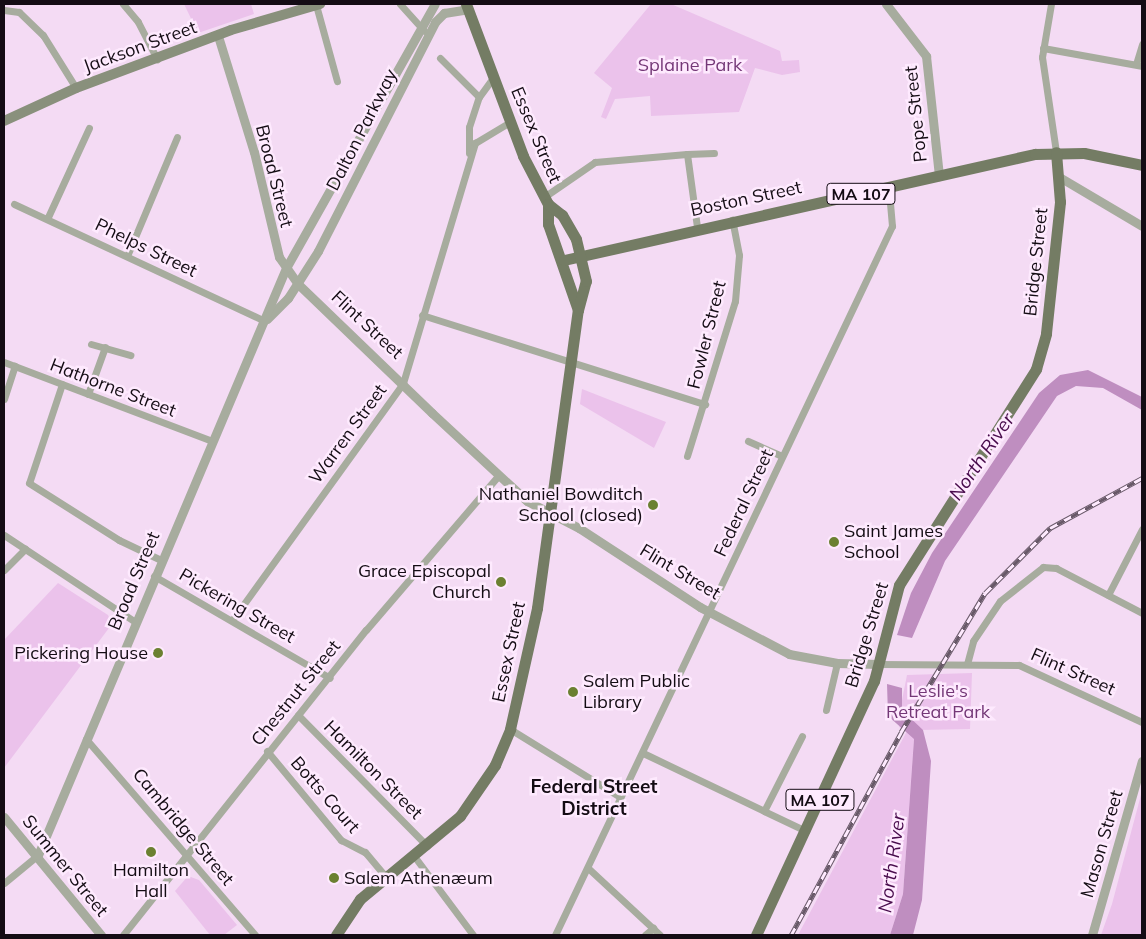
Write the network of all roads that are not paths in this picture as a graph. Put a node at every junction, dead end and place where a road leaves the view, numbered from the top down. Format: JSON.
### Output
{"nodes":[{"id":1,"x":123,"y":4,"type":"edge"},
{"id":2,"x":318,"y":4,"type":"edge"},
{"id":3,"x":400,"y":4,"type":"edge"},
{"id":4,"x":435,"y":4,"type":"edge"},
{"id":5,"x":886,"y":4,"type":"edge"},
{"id":6,"x":1051,"y":4,"type":"edge"},
{"id":7,"x":467,"y":6,"type":"edge"},
{"id":8,"x":4,"y":10,"type":"edge"},
{"id":9,"x":420,"y":25,"type":"junction"},
{"id":10,"x":428,"y":35,"type":"junction"},
{"id":11,"x":218,"y":36,"type":"junction"},
{"id":12,"x":1142,"y":44,"type":"edge"},
{"id":13,"x":1043,"y":48,"type":"junction"},
{"id":14,"x":440,"y":58,"type":"dead end"},
{"id":15,"x":157,"y":59,"type":"junction"},
{"id":16,"x":1139,"y":65,"type":"edge"},
{"id":17,"x":493,"y":78,"type":"junction"},
{"id":18,"x":337,"y":81,"type":"dead end"},
{"id":19,"x":76,"y":88,"type":"junction"},
{"id":20,"x":479,"y":97,"type":"junction"},
{"id":21,"x":4,"y":121,"type":"edge"},
{"id":22,"x":510,"y":122,"type":"junction"},
{"id":23,"x":89,"y":128,"type":"dead end"},
{"id":24,"x":177,"y":138,"type":"dead end"},
{"id":25,"x":714,"y":152,"type":"dead end"},
{"id":26,"x":1056,"y":152,"type":"junction"},
{"id":27,"x":687,"y":154,"type":"junction"},
{"id":28,"x":469,"y":158,"type":"junction"},
{"id":29,"x":1142,"y":165,"type":"edge"},
{"id":30,"x":939,"y":176,"type":"junction"},
{"id":31,"x":1061,"y":178,"type":"junction"},
{"id":32,"x":889,"y":188,"type":"junction"},
{"id":33,"x":546,"y":201,"type":"junction"},
{"id":34,"x":14,"y":204,"type":"dead end"},
{"id":35,"x":48,"y":217,"type":"junction"},
{"id":36,"x":732,"y":220,"type":"junction"},
{"id":37,"x":1142,"y":226,"type":"edge"},
{"id":38,"x":696,"y":227,"type":"junction"},
{"id":39,"x":582,"y":255,"type":"junction"},
{"id":40,"x":127,"y":256,"type":"junction"},
{"id":41,"x":564,"y":260,"type":"junction"},
{"id":42,"x":286,"y":268,"type":"junction"},
{"id":43,"x":298,"y":284,"type":"junction"},
{"id":44,"x":578,"y":310,"type":"junction"},
{"id":45,"x":422,"y":315,"type":"junction"},
{"id":46,"x":265,"y":321,"type":"junction"},
{"id":47,"x":91,"y":344,"type":"dead end"},
{"id":48,"x":105,"y":346,"type":"junction"},
{"id":49,"x":130,"y":355,"type":"dead end"},
{"id":50,"x":4,"y":362,"type":"edge"},
{"id":51,"x":571,"y":362,"type":"junction"},
{"id":52,"x":14,"y":366,"type":"junction"},
{"id":53,"x":403,"y":383,"type":"junction"},
{"id":54,"x":62,"y":384,"type":"junction"},
{"id":55,"x":88,"y":394,"type":"junction"},
{"id":56,"x":4,"y":398,"type":"edge"},
{"id":57,"x":705,"y":404,"type":"junction"},
{"id":58,"x":212,"y":441,"type":"junction"},
{"id":59,"x":748,"y":441,"type":"dead end"},
{"id":60,"x":686,"y":456,"type":"dead end"},
{"id":61,"x":782,"y":456,"type":"junction"},
{"id":62,"x":499,"y":475,"type":"junction"},
{"id":63,"x":550,"y":513,"type":"junction"},
{"id":64,"x":1142,"y":529,"type":"edge"},
{"id":65,"x":4,"y":535,"type":"edge"},
{"id":66,"x":25,"y":549,"type":"junction"},
{"id":67,"x":161,"y":560,"type":"junction"},
{"id":68,"x":4,"y":570,"type":"edge"},
{"id":69,"x":154,"y":576,"type":"junction"},
{"id":70,"x":1108,"y":595,"type":"junction"},
{"id":71,"x":709,"y":611,"type":"junction"},
{"id":72,"x":1142,"y":613,"type":"edge"},
{"id":73,"x":233,"y":619,"type":"junction"},
{"id":74,"x":134,"y":621,"type":"junction"},
{"id":75,"x":837,"y":663,"type":"junction"},
{"id":76,"x":879,"y":664,"type":"junction"},
{"id":77,"x":967,"y":664,"type":"junction"},
{"id":78,"x":330,"y":678,"type":"junction"},
{"id":79,"x":826,"y":710,"type":"dead end"},
{"id":80,"x":298,"y":715,"type":"junction"},
{"id":81,"x":1142,"y":722,"type":"edge"},
{"id":82,"x":510,"y":729,"type":"junction"},
{"id":83,"x":802,"y":736,"type":"dead end"},
{"id":84,"x":86,"y":739,"type":"junction"},
{"id":85,"x":268,"y":751,"type":"junction"},
{"id":86,"x":642,"y":753,"type":"junction"},
{"id":87,"x":1142,"y":761,"type":"edge"},
{"id":88,"x":620,"y":797,"type":"junction"},
{"id":89,"x":764,"y":811,"type":"junction"},
{"id":90,"x":4,"y":816,"type":"edge"},
{"id":91,"x":806,"y":831,"type":"junction"},
{"id":92,"x":427,"y":846,"type":"junction"},
{"id":93,"x":185,"y":854,"type":"junction"},
{"id":94,"x":38,"y":855,"type":"junction"},
{"id":95,"x":414,"y":856,"type":"junction"},
{"id":96,"x":588,"y":868,"type":"junction"},
{"id":97,"x":385,"y":876,"type":"junction"},
{"id":98,"x":4,"y":883,"type":"edge"},
{"id":99,"x":88,"y":920,"type":"junction"},
{"id":100,"x":653,"y":928,"type":"junction"},
{"id":101,"x":94,"y":935,"type":"edge"},
{"id":102,"x":101,"y":935,"type":"edge"},
{"id":103,"x":123,"y":935,"type":"edge"},
{"id":104,"x":255,"y":935,"type":"edge"},
{"id":105,"x":336,"y":935,"type":"edge"},
{"id":106,"x":473,"y":935,"type":"edge"},
{"id":107,"x":556,"y":935,"type":"edge"},
{"id":108,"x":645,"y":935,"type":"edge"},
{"id":109,"x":660,"y":935,"type":"edge"},
{"id":110,"x":756,"y":935,"type":"edge"},
{"id":111,"x":1092,"y":935,"type":"edge"}],
"edges":[{"from":1,"to":15,"type":"street"},
{"from":2,"to":11,"type":"main road","name":"Jackson Street"},
{"from":2,"to":18,"type":"street"},
{"from":3,"to":9,"type":"street"},
{"from":4,"to":9,"type":"street","name":"Dalton Parkway"},
{"from":5,"to":30,"type":"street","name":"Pope Street"},
{"from":6,"to":13,"type":"street"},
{"from":7,"to":10,"type":"street","name":"Dalton Parkway"},
{"from":7,"to":17,"type":"main road","name":"Essex Street"},
{"from":8,"to":19,"type":"street"},
{"from":9,"to":10,"type":"street"},
{"from":9,"to":42,"type":"street","name":"Dalton Parkway"},
{"from":10,"to":43,"type":"street","name":"Dalton Parkway"},
{"from":11,"to":15,"type":"main road","name":"Jackson Street"},
{"from":11,"to":42,"type":"street","name":"Broad Street"},
{"from":12,"to":16,"type":"street"},
{"from":13,"to":16,"type":"street"},
{"from":13,"to":26,"type":"street"},
{"from":14,"to":20,"type":"street"},
{"from":15,"to":19,"type":"main road","name":"Jackson Street"},
{"from":17,"to":20,"type":"street","name":"Warren Street"},
{"from":17,"to":22,"type":"main road","name":"Essex Street"},
{"from":19,"to":21,"type":"main road","name":"Jackson Street"},
{"from":20,"to":28,"type":"street","name":"Warren Street"},
{"from":22,"to":28,"type":"street","name":"Warren Street"},
{"from":22,"to":33,"type":"main road","name":"Essex Street"},
{"from":23,"to":35,"type":"street"},
{"from":24,"to":40,"type":"street"},
{"from":25,"to":27,"type":"street"},
{"from":26,"to":29,"type":"main road","name":"Boston Street"},
{"from":26,"to":30,"type":"main road","name":"Boston Street","number":"MA 107"},
{"from":26,"to":31,"type":"main road","name":"Bridge Street","number":"MA 107"},
{"from":27,"to":33,"type":"street"},
{"from":27,"to":38,"type":"street"},
{"from":28,"to":45,"type":"street","name":"Warren Street"},
{"from":30,"to":32,"type":"main road","name":"Boston Street","number":"MA 107"},
{"from":31,"to":37,"type":"street"},
{"from":31,"to":76,"type":"main road","name":"Bridge Street","number":"MA 107"},
{"from":32,"to":36,"type":"main road","name":"Boston Street","number":"MA 107"},
{"from":32,"to":61,"type":"street","name":"Federal Street"},
{"from":33,"to":39,"type":"main road","name":"Essex Street"},
{"from":33,"to":41,"type":"main road","name":"Essex Street"},
{"from":34,"to":35,"type":"street","name":"Phelps Street"},
{"from":35,"to":40,"type":"street","name":"Phelps Street"},
{"from":36,"to":38,"type":"main road","name":"Boston Street","number":"MA 107"},
{"from":36,"to":57,"type":"street","name":"Fowler Street"},
{"from":38,"to":39,"type":"main road","name":"Boston Street","number":"MA 107"},
{"from":39,"to":41,"type":"main road","name":"Boston Street","number":"MA 107"},
{"from":39,"to":44,"type":"main road","name":"Essex Street"},
{"from":40,"to":46,"type":"street","name":"Phelps Street"},
{"from":41,"to":44,"type":"main road","name":"Essex Street"},
{"from":42,"to":43,"type":"street","name":"Flint Street"},
{"from":42,"to":46,"type":"street","name":"Broad Street"},
{"from":43,"to":46,"type":"street","name":"Broad Street"},
{"from":43,"to":53,"type":"street","name":"Flint Street"},
{"from":44,"to":51,"type":"main road","name":"Essex Street"},
{"from":45,"to":51,"type":"street"},
{"from":45,"to":53,"type":"street","name":"Warren Street"},
{"from":46,"to":58,"type":"street","name":"Broad Street"},
{"from":47,"to":48,"type":"street"},
{"from":48,"to":49,"type":"street"},
{"from":48,"to":55,"type":"street"},
{"from":50,"to":52,"type":"street","name":"Hathorne Street"},
{"from":51,"to":57,"type":"street"},
{"from":51,"to":63,"type":"main road","name":"Essex Street"},
{"from":52,"to":54,"type":"street","name":"Hathorne Street"},
{"from":52,"to":56,"type":"street"},
{"from":53,"to":62,"type":"street","name":"Flint Street"},
{"from":53,"to":73,"type":"street","name":"Warren Street"},
{"from":54,"to":55,"type":"street","name":"Hathorne Street"},
{"from":54,"to":67,"type":"street"},
{"from":55,"to":58,"type":"street","name":"Hathorne Street"},
{"from":57,"to":60,"type":"street","name":"Fowler Street"},
{"from":58,"to":67,"type":"street","name":"Broad Street"},
{"from":59,"to":61,"type":"street"},
{"from":61,"to":71,"type":"street","name":"Federal Street"},
{"from":62,"to":63,"type":"street","name":"Flint Street"},
{"from":62,"to":78,"type":"street","name":"Chestnut Street"},
{"from":63,"to":71,"type":"street","name":"Flint Street"},
{"from":63,"to":82,"type":"main road","name":"Essex Street"},
{"from":64,"to":70,"type":"street"},
{"from":65,"to":66,"type":"street"},
{"from":66,"to":68,"type":"street"},
{"from":66,"to":74,"type":"street"},
{"from":67,"to":69,"type":"street","name":"Broad Street"},
{"from":69,"to":73,"type":"street","name":"Pickering Street"},
{"from":69,"to":74,"type":"street","name":"Broad Street"},
{"from":70,"to":72,"type":"street"},
{"from":70,"to":77,"type":"street"},
{"from":71,"to":75,"type":"street","name":"Flint Street"},
{"from":71,"to":86,"type":"street","name":"Federal Street"},
{"from":73,"to":78,"type":"street","name":"Pickering Street"},
{"from":74,"to":84,"type":"street","name":"Broad Street"},
{"from":75,"to":76,"type":"street","name":"Flint Street"},
{"from":75,"to":79,"type":"street"},
{"from":76,"to":77,"type":"street","name":"Flint Street"},
{"from":76,"to":91,"type":"main road","name":"Bridge Street","number":"MA 107"},
{"from":77,"to":81,"type":"street","name":"Flint Street"},
{"from":78,"to":80,"type":"street","name":"Chestnut Street"},
{"from":80,"to":85,"type":"street","name":"Chestnut Street"},
{"from":80,"to":92,"type":"street","name":"Hamilton Street"},
{"from":82,"to":88,"type":"street"},
{"from":82,"to":92,"type":"main road","name":"Essex Street"},
{"from":83,"to":89,"type":"street"},
{"from":84,"to":93,"type":"street","name":"Cambridge Street"},
{"from":84,"to":94,"type":"street","name":"Broad Street"},
{"from":85,"to":93,"type":"street","name":"Chestnut Street"},
{"from":85,"to":97,"type":"street","name":"Botts Court"},
{"from":86,"to":88,"type":"street","name":"Federal Street"},
{"from":86,"to":89,"type":"street"},
{"from":87,"to":111,"type":"street","name":"Mason Street"},
{"from":88,"to":96,"type":"street","name":"Federal Street"},
{"from":89,"to":91,"type":"street"},
{"from":90,"to":94,"type":"street","name":"Summer Street"},
{"from":91,"to":110,"type":"main road","name":"Bridge Street","number":"MA 107"},
{"from":92,"to":95,"type":"main road","name":"Essex Street"},
{"from":93,"to":103,"type":"street","name":"Chestnut Street"},
{"from":93,"to":104,"type":"street","name":"Cambridge Street"},
{"from":94,"to":98,"type":"street"},
{"from":94,"to":99,"type":"street","name":"Summer Street"},
{"from":95,"to":97,"type":"main road","name":"Essex Street"},
{"from":95,"to":106,"type":"street"},
{"from":96,"to":100,"type":"street"},
{"from":96,"to":107,"type":"street","name":"Federal Street"},
{"from":97,"to":105,"type":"main road","name":"Essex Street"},
{"from":99,"to":101,"type":"street"},
{"from":99,"to":102,"type":"street","name":"Summer Street"},
{"from":100,"to":108,"type":"street"},
{"from":100,"to":109,"type":"street"}]}
